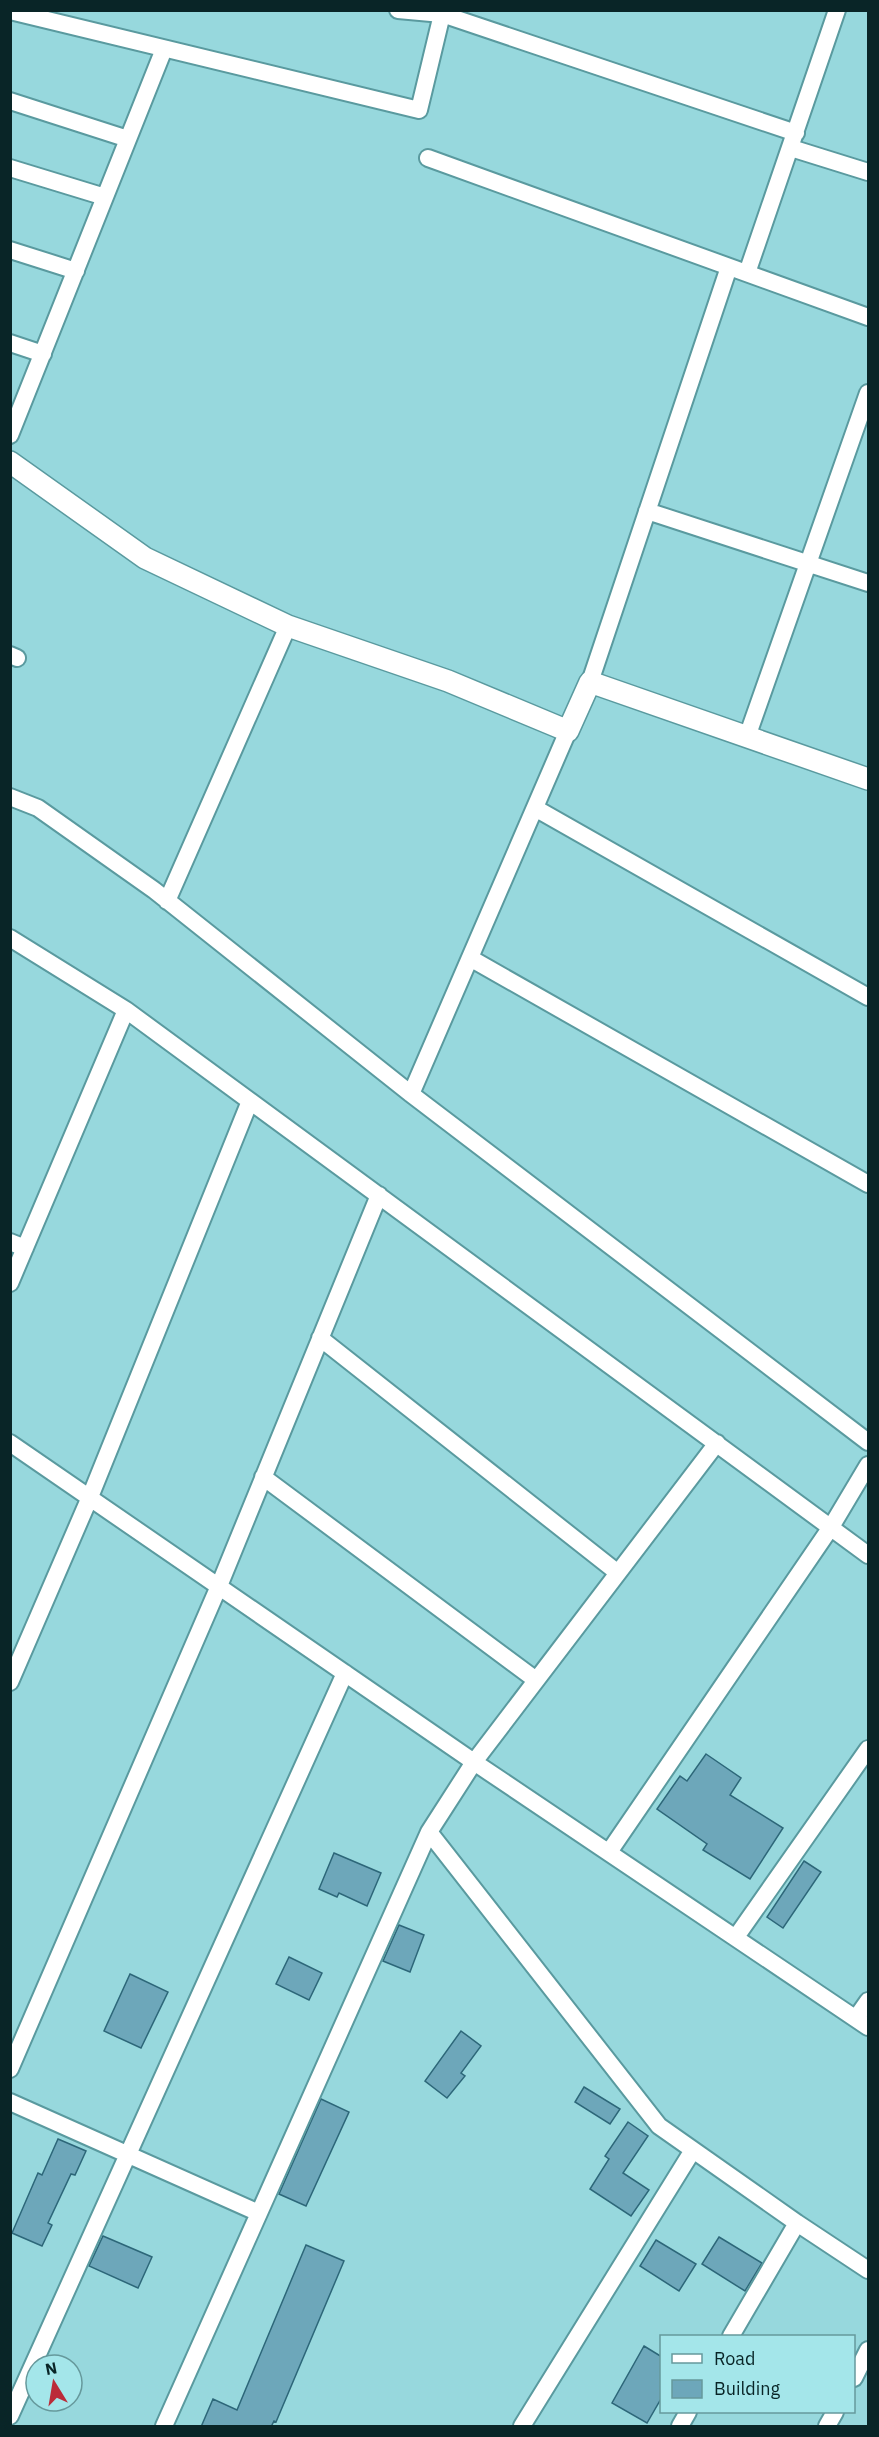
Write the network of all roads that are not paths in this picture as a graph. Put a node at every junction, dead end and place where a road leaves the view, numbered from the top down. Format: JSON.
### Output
{"nodes":[{"id":1,"x":398,"y":10,"type":"edge"},
{"id":2,"x":837,"y":10,"type":"edge"},
{"id":3,"x":10,"y":11,"type":"edge"},
{"id":4,"x":443,"y":12,"type":"edge"},
{"id":5,"x":165,"y":49,"type":"junction"},
{"id":6,"x":10,"y":101,"type":"edge"},
{"id":7,"x":128,"y":140,"type":"junction"},
{"id":8,"x":793,"y":141,"type":"junction"},
{"id":9,"x":428,"y":158,"type":"dead end"},
{"id":10,"x":10,"y":168,"type":"edge"},
{"id":11,"x":868,"y":172,"type":"edge"},
{"id":12,"x":105,"y":197,"type":"junction"},
{"id":13,"x":10,"y":250,"type":"edge"},
{"id":14,"x":729,"y":267,"type":"junction"},
{"id":15,"x":76,"y":271,"type":"junction"},
{"id":16,"x":747,"y":273,"type":"junction"},
{"id":17,"x":868,"y":316,"type":"edge"},
{"id":18,"x":10,"y":343,"type":"edge"},
{"id":19,"x":43,"y":354,"type":"junction"},
{"id":20,"x":868,"y":393,"type":"edge"},
{"id":21,"x":10,"y":435,"type":"edge"},
{"id":22,"x":10,"y":462,"type":"edge"},
{"id":23,"x":647,"y":511,"type":"junction"},
{"id":24,"x":808,"y":563,"type":"junction"},
{"id":25,"x":868,"y":583,"type":"edge"},
{"id":26,"x":288,"y":626,"type":"junction"},
{"id":27,"x":590,"y":682,"type":"junction"},
{"id":28,"x":568,"y":731,"type":"junction"},
{"id":29,"x":747,"y":737,"type":"junction"},
{"id":30,"x":868,"y":779,"type":"edge"},
{"id":31,"x":10,"y":797,"type":"edge"},
{"id":32,"x":535,"y":808,"type":"junction"},
{"id":33,"x":167,"y":900,"type":"junction"},
{"id":34,"x":10,"y":938,"type":"edge"},
{"id":35,"x":470,"y":958,"type":"junction"},
{"id":36,"x":868,"y":997,"type":"edge"},
{"id":37,"x":126,"y":1010,"type":"junction"},
{"id":38,"x":411,"y":1094,"type":"junction"},
{"id":39,"x":250,"y":1101,"type":"junction"},
{"id":40,"x":868,"y":1184,"type":"edge"},
{"id":41,"x":378,"y":1195,"type":"junction"},
{"id":42,"x":18,"y":1245,"type":"edge"},
{"id":43,"x":10,"y":1283,"type":"edge"},
{"id":44,"x":320,"y":1338,"type":"junction"},
{"id":45,"x":868,"y":1442,"type":"edge"},
{"id":46,"x":10,"y":1443,"type":"edge"},
{"id":47,"x":717,"y":1443,"type":"junction"},
{"id":48,"x":868,"y":1465,"type":"edge"},
{"id":49,"x":263,"y":1477,"type":"junction"},
{"id":50,"x":90,"y":1497,"type":"junction"},
{"id":51,"x":831,"y":1527,"type":"junction"},
{"id":52,"x":868,"y":1555,"type":"edge"},
{"id":53,"x":618,"y":1573,"type":"junction"},
{"id":54,"x":219,"y":1586,"type":"junction"},
{"id":55,"x":345,"y":1673,"type":"junction"},
{"id":56,"x":536,"y":1680,"type":"junction"},
{"id":57,"x":10,"y":1682,"type":"edge"},
{"id":58,"x":868,"y":1749,"type":"edge"},
{"id":59,"x":474,"y":1762,"type":"junction"},
{"id":60,"x":429,"y":1832,"type":"junction"},
{"id":61,"x":609,"y":1852,"type":"junction"},
{"id":62,"x":736,"y":1937,"type":"junction"},
{"id":63,"x":868,"y":2001,"type":"edge"},
{"id":64,"x":862,"y":2023,"type":"edge"},
{"id":65,"x":10,"y":2069,"type":"edge"},
{"id":66,"x":10,"y":2102,"type":"edge"},
{"id":67,"x":693,"y":2150,"type":"junction"},
{"id":68,"x":128,"y":2154,"type":"junction"},
{"id":69,"x":259,"y":2212,"type":"junction"},
{"id":70,"x":797,"y":2223,"type":"junction"},
{"id":71,"x":868,"y":2270,"type":"edge"},
{"id":72,"x":732,"y":2335,"type":"edge"},
{"id":73,"x":868,"y":2350,"type":"edge"},
{"id":74,"x":855,"y":2376,"type":"edge"},
{"id":75,"x":687,"y":2413,"type":"edge"},
{"id":76,"x":834,"y":2413,"type":"edge"},
{"id":77,"x":10,"y":2416,"type":"edge"},
{"id":78,"x":164,"y":2427,"type":"edge"},
{"id":79,"x":522,"y":2427,"type":"edge"},
{"id":80,"x":680,"y":2427,"type":"edge"},
{"id":81,"x":827,"y":2427,"type":"edge"}],
"edges":[{"from":1,"to":4,"type":"street"},
{"from":2,"to":8,"type":"street"},
{"from":3,"to":5,"type":"street"},
{"from":4,"to":5,"type":"street"},
{"from":4,"to":8,"type":"street"},
{"from":5,"to":7,"type":"street"},
{"from":6,"to":7,"type":"street"},
{"from":7,"to":12,"type":"street"},
{"from":8,"to":11,"type":"street"},
{"from":8,"to":16,"type":"street"},
{"from":9,"to":14,"type":"street"},
{"from":10,"to":12,"type":"street"},
{"from":12,"to":15,"type":"street"},
{"from":13,"to":15,"type":"street"},
{"from":14,"to":16,"type":"street"},
{"from":14,"to":23,"type":"street"},
{"from":15,"to":19,"type":"street"},
{"from":16,"to":17,"type":"street"},
{"from":18,"to":19,"type":"street"},
{"from":19,"to":21,"type":"street"},
{"from":20,"to":24,"type":"street"},
{"from":22,"to":26,"type":"street"},
{"from":23,"to":24,"type":"street"},
{"from":23,"to":27,"type":"street"},
{"from":24,"to":25,"type":"street"},
{"from":24,"to":29,"type":"street"},
{"from":26,"to":28,"type":"street"},
{"from":26,"to":33,"type":"street"},
{"from":27,"to":28,"type":"street"},
{"from":27,"to":29,"type":"street"},
{"from":28,"to":32,"type":"street"},
{"from":29,"to":30,"type":"street"},
{"from":31,"to":33,"type":"street"},
{"from":32,"to":35,"type":"street"},
{"from":32,"to":36,"type":"street"},
{"from":33,"to":38,"type":"street"},
{"from":34,"to":37,"type":"street"},
{"from":35,"to":38,"type":"street"},
{"from":35,"to":40,"type":"street"},
{"from":37,"to":39,"type":"street"},
{"from":37,"to":42,"type":"street"},
{"from":38,"to":45,"type":"street"},
{"from":39,"to":41,"type":"street"},
{"from":39,"to":50,"type":"street"},
{"from":41,"to":44,"type":"street"},
{"from":41,"to":47,"type":"street"},
{"from":42,"to":43,"type":"street"},
{"from":44,"to":49,"type":"street"},
{"from":44,"to":53,"type":"street"},
{"from":46,"to":50,"type":"street"},
{"from":47,"to":51,"type":"street"},
{"from":47,"to":53,"type":"street"},
{"from":48,"to":51,"type":"street"},
{"from":49,"to":54,"type":"street"},
{"from":49,"to":56,"type":"street"},
{"from":50,"to":54,"type":"street"},
{"from":50,"to":57,"type":"street"},
{"from":51,"to":52,"type":"street"},
{"from":51,"to":61,"type":"street"},
{"from":53,"to":56,"type":"street"},
{"from":54,"to":55,"type":"street"},
{"from":54,"to":65,"type":"street"},
{"from":55,"to":59,"type":"street"},
{"from":55,"to":68,"type":"street"},
{"from":56,"to":59,"type":"street"},
{"from":58,"to":62,"type":"street"},
{"from":59,"to":60,"type":"street"},
{"from":59,"to":61,"type":"street"},
{"from":60,"to":67,"type":"street"},
{"from":60,"to":69,"type":"street"},
{"from":61,"to":62,"type":"street"},
{"from":62,"to":64,"type":"street"},
{"from":63,"to":64,"type":"street"},
{"from":66,"to":68,"type":"street"},
{"from":67,"to":70,"type":"street"},
{"from":67,"to":79,"type":"street"},
{"from":68,"to":69,"type":"street"},
{"from":68,"to":77,"type":"street"},
{"from":69,"to":78,"type":"street"},
{"from":70,"to":71,"type":"street"},
{"from":70,"to":72,"type":"street"},
{"from":73,"to":74,"type":"street"},
{"from":75,"to":80,"type":"street"},
{"from":76,"to":81,"type":"street"}]}
